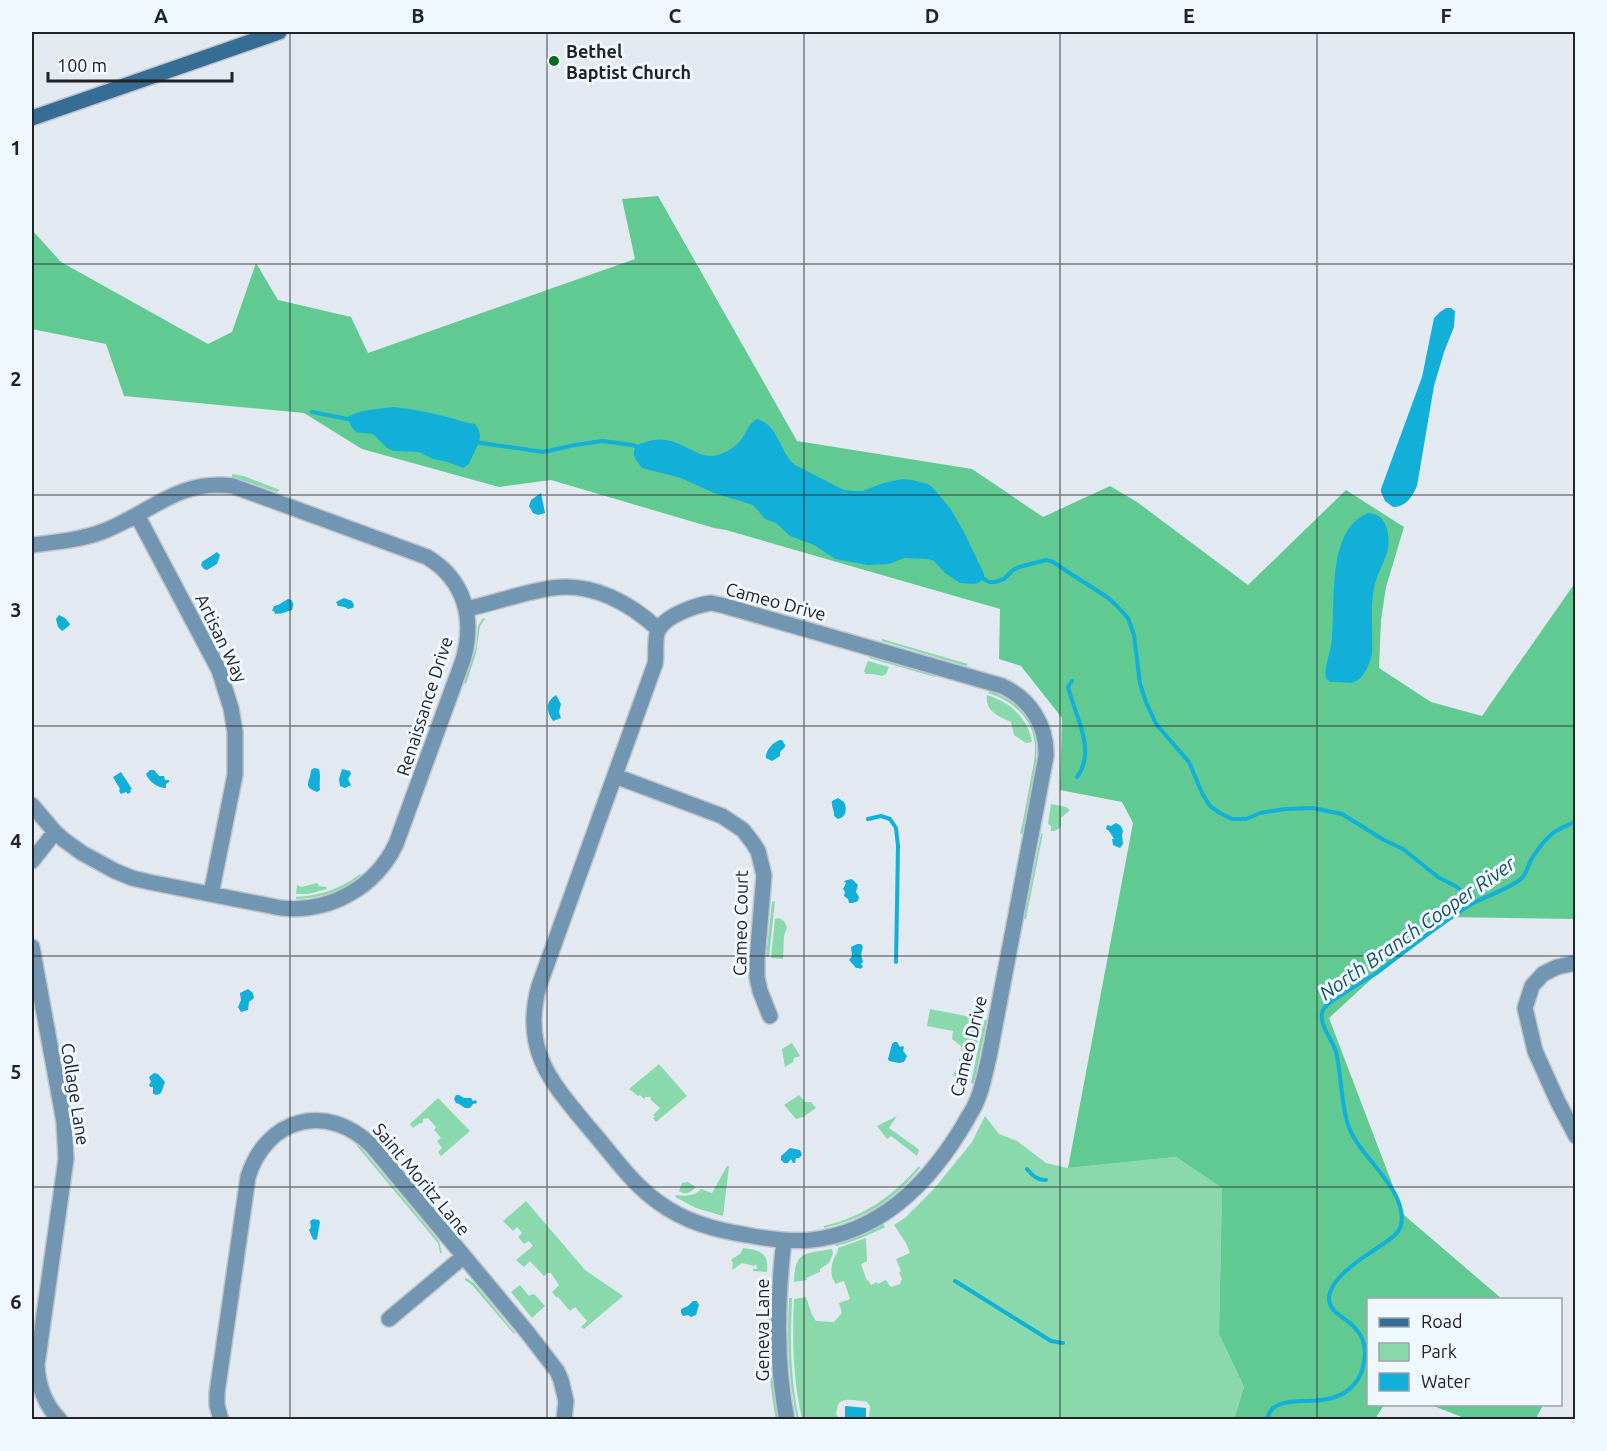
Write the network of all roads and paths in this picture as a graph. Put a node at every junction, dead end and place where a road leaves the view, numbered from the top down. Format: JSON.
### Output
{"nodes":[{"id":1,"x":279,"y":32,"type":"edge"},
{"id":2,"x":32,"y":118,"type":"edge"},
{"id":3,"x":137,"y":515,"type":"junction"},
{"id":4,"x":32,"y":545,"type":"edge"},
{"id":5,"x":466,"y":609,"type":"junction"},
{"id":6,"x":658,"y":629,"type":"junction"},
{"id":7,"x":615,"y":776,"type":"junction"},
{"id":8,"x":32,"y":805,"type":"edge"},
{"id":9,"x":55,"y":832,"type":"junction"},
{"id":10,"x":32,"y":861,"type":"edge"},
{"id":11,"x":211,"y":894,"type":"junction"},
{"id":12,"x":32,"y":947,"type":"edge"},
{"id":13,"x":1575,"y":963,"type":"edge"},
{"id":14,"x":770,"y":1016,"type":"dead end"},
{"id":15,"x":1575,"y":1136,"type":"edge"},
{"id":16,"x":784,"y":1240,"type":"junction"},
{"id":17,"x":463,"y":1257,"type":"junction"},
{"id":18,"x":38,"y":1308,"type":"edge"},
{"id":19,"x":389,"y":1319,"type":"dead end"},
{"id":20,"x":60,"y":1419,"type":"edge"},
{"id":21,"x":220,"y":1419,"type":"edge"},
{"id":22,"x":564,"y":1419,"type":"edge"},
{"id":23,"x":787,"y":1419,"type":"edge"}],
"edges":[{"from":1,"to":2,"type":"main road"},
{"from":3,"to":4,"type":"street","name":"Renaissance Drive"},
{"from":3,"to":5,"type":"street","name":"Renaissance Drive"},
{"from":3,"to":11,"type":"street","name":"Artisan Way"},
{"from":5,"to":6,"type":"street"},
{"from":5,"to":11,"type":"street","name":"Renaissance Drive"},
{"from":6,"to":7,"type":"street","name":"Cameo Drive"},
{"from":6,"to":16,"type":"street","name":"Cameo Drive"},
{"from":7,"to":14,"type":"street","name":"Cameo Court"},
{"from":7,"to":16,"type":"street","name":"Cameo Drive"},
{"from":8,"to":9,"type":"street","name":"Renaissance Drive"},
{"from":9,"to":10,"type":"street"},
{"from":9,"to":11,"type":"street","name":"Renaissance Drive"},
{"from":12,"to":18,"type":"street","name":"Collage Lane"},
{"from":13,"to":15,"type":"street"},
{"from":16,"to":23,"type":"street","name":"Geneva Lane"},
{"from":17,"to":19,"type":"street"},
{"from":17,"to":21,"type":"street","name":"Saint Moritz Lane"},
{"from":17,"to":22,"type":"street","name":"Saint Moritz Lane"},
{"from":18,"to":20,"type":"street","name":"Collage Lane"}]}
